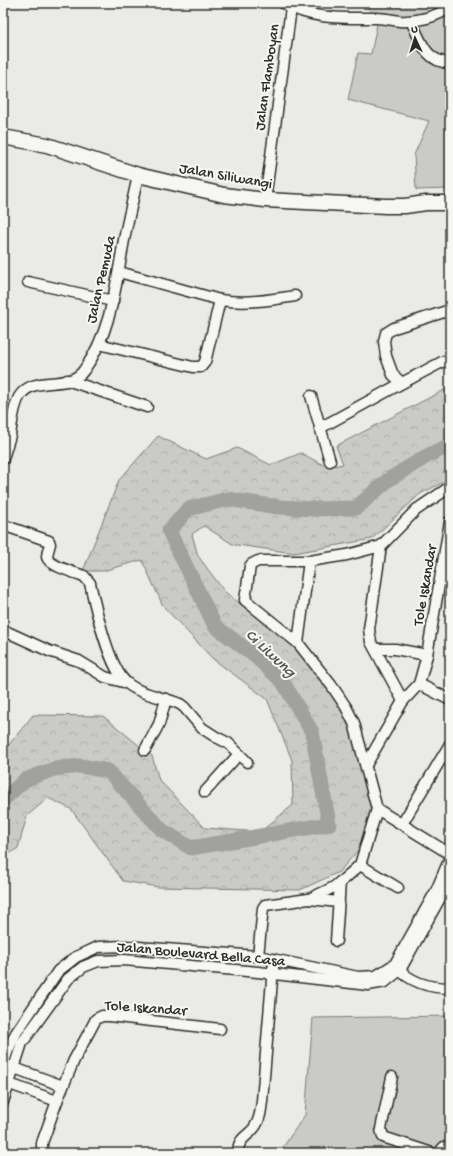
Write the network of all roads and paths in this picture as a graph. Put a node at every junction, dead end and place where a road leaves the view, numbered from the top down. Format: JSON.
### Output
{"nodes":[{"id":1,"x":287,"y":5,"type":"edge"},
{"id":2,"x":450,"y":8,"type":"edge"},
{"id":3,"x":411,"y":21,"type":"junction"},
{"id":4,"x":450,"y":63,"type":"edge"},
{"id":5,"x":3,"y":137,"type":"edge"},
{"id":6,"x":138,"y":175,"type":"junction"},
{"id":7,"x":265,"y":200,"type":"junction"},
{"id":8,"x":450,"y":203,"type":"edge"},
{"id":9,"x":119,"y":272,"type":"junction"},
{"id":10,"x":28,"y":282,"type":"dead end"},
{"id":11,"x":295,"y":296,"type":"dead end"},
{"id":12,"x":220,"y":300,"type":"junction"},
{"id":13,"x":113,"y":301,"type":"junction"},
{"id":14,"x":450,"y":310,"type":"edge"},
{"id":15,"x":99,"y":344,"type":"junction"},
{"id":16,"x":450,"y":359,"type":"edge"},
{"id":17,"x":67,"y":380,"type":"junction"},
{"id":18,"x":402,"y":383,"type":"junction"},
{"id":19,"x":311,"y":396,"type":"dead end"},
{"id":20,"x":147,"y":407,"type":"dead end"},
{"id":21,"x":320,"y":428,"type":"junction"},
{"id":22,"x":3,"y":459,"type":"edge"},
{"id":23,"x":330,"y":461,"type":"dead end"},
{"id":24,"x":450,"y":486,"type":"edge"},
{"id":25,"x":450,"y":521,"type":"edge"},
{"id":26,"x":3,"y":525,"type":"edge"},
{"id":27,"x":381,"y":546,"type":"junction"},
{"id":28,"x":309,"y":561,"type":"junction"},
{"id":29,"x":3,"y":630,"type":"edge"},
{"id":30,"x":298,"y":643,"type":"junction"},
{"id":31,"x":376,"y":649,"type":"junction"},
{"id":32,"x":427,"y":655,"type":"junction"},
{"id":33,"x":127,"y":683,"type":"junction"},
{"id":34,"x":419,"y":684,"type":"junction"},
{"id":35,"x":166,"y":699,"type":"junction"},
{"id":36,"x":450,"y":700,"type":"edge"},
{"id":37,"x":403,"y":701,"type":"junction"},
{"id":38,"x":450,"y":744,"type":"edge"},
{"id":39,"x":145,"y":750,"type":"dead end"},
{"id":40,"x":239,"y":754,"type":"junction"},
{"id":41,"x":247,"y":762,"type":"dead end"},
{"id":42,"x":366,"y":765,"type":"junction"},
{"id":43,"x":205,"y":792,"type":"dead end"},
{"id":44,"x":377,"y":809,"type":"junction"},
{"id":45,"x":402,"y":824,"type":"junction"},
{"id":46,"x":450,"y":854,"type":"edge"},
{"id":47,"x":450,"y":858,"type":"edge"},
{"id":48,"x":360,"y":865,"type":"junction"},
{"id":49,"x":450,"y":880,"type":"edge"},
{"id":50,"x":340,"y":882,"type":"junction"},
{"id":51,"x":398,"y":888,"type":"dead end"},
{"id":52,"x":309,"y":899,"type":"junction"},
{"id":53,"x":339,"y":902,"type":"junction"},
{"id":54,"x":336,"y":941,"type":"dead end"},
{"id":55,"x":258,"y":956,"type":"junction"},
{"id":56,"x":274,"y":959,"type":"junction"},
{"id":57,"x":397,"y":967,"type":"junction"},
{"id":58,"x":273,"y":973,"type":"junction"},
{"id":59,"x":450,"y":988,"type":"edge"},
{"id":60,"x":220,"y":1029,"type":"dead end"},
{"id":61,"x":3,"y":1064,"type":"edge"},
{"id":62,"x":14,"y":1068,"type":"junction"},
{"id":63,"x":392,"y":1077,"type":"dead end"},
{"id":64,"x":6,"y":1082,"type":"edge"},
{"id":65,"x":63,"y":1086,"type":"junction"},
{"id":66,"x":57,"y":1101,"type":"junction"},
{"id":67,"x":3,"y":1102,"type":"edge"},
{"id":68,"x":450,"y":1147,"type":"edge"},
{"id":69,"x":42,"y":1153,"type":"edge"},
{"id":70,"x":238,"y":1153,"type":"edge"},
{"id":71,"x":432,"y":1153,"type":"edge"},
{"id":72,"x":439,"y":1153,"type":"edge"}],
"edges":[{"from":1,"to":3,"type":"street","name":"Jalan Flamboyan"},
{"from":1,"to":7,"type":"street","name":"Jalan Flamboyan"},
{"from":2,"to":3,"type":"street","name":"Jalan Flamboyan"},
{"from":3,"to":4,"type":"street"},
{"from":5,"to":6,"type":"main road","name":"Jalan Siliwangi"},
{"from":6,"to":7,"type":"main road","name":"Jalan Siliwangi"},
{"from":6,"to":9,"type":"street","name":"Jalan Pemuda"},
{"from":7,"to":8,"type":"main road","name":"Jalan Siliwangi"},
{"from":9,"to":12,"type":"street"},
{"from":9,"to":13,"type":"street","name":"Jalan Pemuda"},
{"from":10,"to":13,"type":"street"},
{"from":11,"to":12,"type":"street"},
{"from":12,"to":15,"type":"street"},
{"from":13,"to":15,"type":"street","name":"Jalan Pemuda"},
{"from":14,"to":18,"type":"street"},
{"from":15,"to":17,"type":"street","name":"Jalan Pemuda"},
{"from":16,"to":18,"type":"street"},
{"from":17,"to":20,"type":"street"},
{"from":17,"to":22,"type":"street","name":"Jalan Pemuda"},
{"from":18,"to":21,"type":"street"},
{"from":19,"to":21,"type":"street"},
{"from":21,"to":23,"type":"street"},
{"from":24,"to":27,"type":"street"},
{"from":25,"to":32,"type":"street","name":"Tole Iskandar"},
{"from":26,"to":33,"type":"street"},
{"from":27,"to":28,"type":"street"},
{"from":27,"to":31,"type":"street"},
{"from":28,"to":30,"type":"street"},
{"from":28,"to":30,"type":"street"},
{"from":29,"to":33,"type":"street"},
{"from":30,"to":42,"type":"street"},
{"from":31,"to":32,"type":"street"},
{"from":31,"to":37,"type":"street"},
{"from":32,"to":34,"type":"street","name":"Tole Iskandar"},
{"from":33,"to":35,"type":"street"},
{"from":34,"to":36,"type":"street"},
{"from":34,"to":37,"type":"street","name":"Tole Iskandar"},
{"from":35,"to":39,"type":"street"},
{"from":35,"to":40,"type":"street"},
{"from":37,"to":42,"type":"street","name":"Tole Iskandar"},
{"from":38,"to":45,"type":"street"},
{"from":40,"to":41,"type":"street"},
{"from":40,"to":43,"type":"street"},
{"from":42,"to":44,"type":"street"},
{"from":44,"to":45,"type":"street"},
{"from":44,"to":48,"type":"street"},
{"from":45,"to":46,"type":"street"},
{"from":47,"to":57,"type":"street","name":"Jalan Boulevard Bella Casa"},
{"from":48,"to":50,"type":"street"},
{"from":48,"to":51,"type":"street"},
{"from":49,"to":57,"type":"street","name":"Jalan Boulevard Bella Casa"},
{"from":50,"to":52,"type":"street"},
{"from":50,"to":53,"type":"street"},
{"from":52,"to":53,"type":"street"},
{"from":52,"to":55,"type":"street"},
{"from":53,"to":54,"type":"street"},
{"from":55,"to":56,"type":"street","name":"Jalan Boulevard Bella Casa"},
{"from":55,"to":61,"type":"street","name":"Jalan Boulevard Bella Casa"},
{"from":56,"to":57,"type":"street","name":"Jalan Boulevard Bella Casa"},
{"from":56,"to":58,"type":"street"},
{"from":57,"to":58,"type":"street","name":"Jalan Boulevard Bella Casa"},
{"from":57,"to":59,"type":"street"},
{"from":58,"to":62,"type":"street","name":"Jalan Boulevard Bella Casa"},
{"from":58,"to":70,"type":"street"},
{"from":60,"to":65,"type":"street","name":"Tole Iskandar"},
{"from":61,"to":62,"type":"street"},
{"from":62,"to":64,"type":"street","name":"Jalan Boulevard Bella Casa"},
{"from":62,"to":65,"type":"street"},
{"from":63,"to":71,"type":"street"},
{"from":64,"to":66,"type":"street"},
{"from":64,"to":67,"type":"street","name":"Jalan Boulevard Bella Casa"},
{"from":65,"to":66,"type":"street","name":"Tole Iskandar"},
{"from":66,"to":69,"type":"street"},
{"from":68,"to":72,"type":"street"}]}
